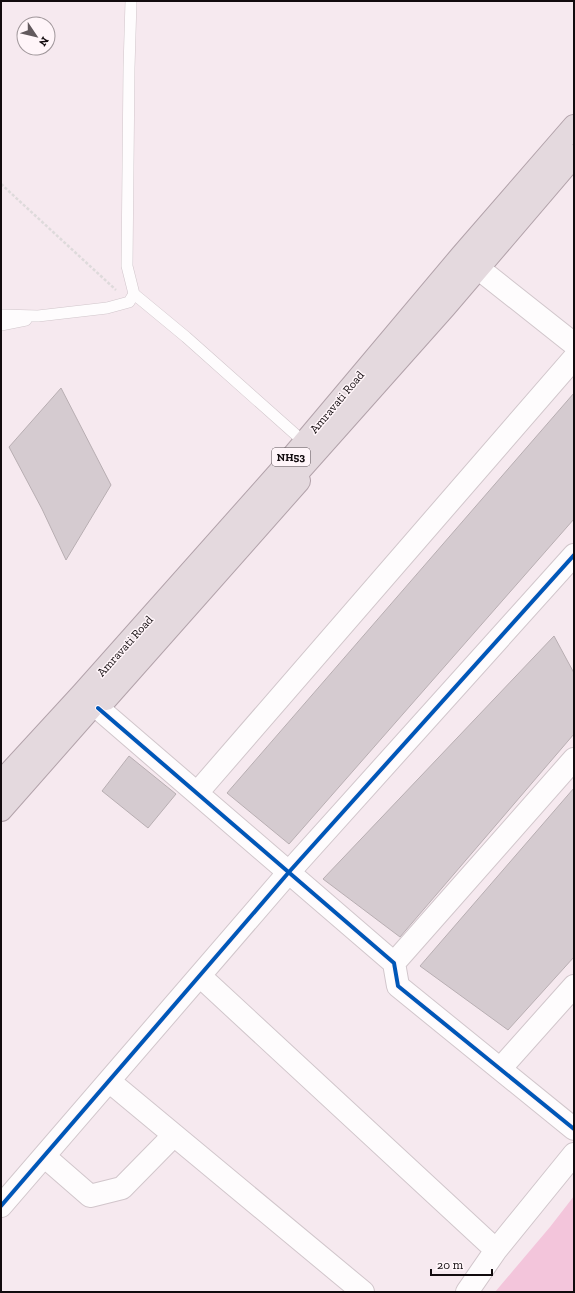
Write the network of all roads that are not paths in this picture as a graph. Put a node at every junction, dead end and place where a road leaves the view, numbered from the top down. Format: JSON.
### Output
{"nodes":[{"id":1,"x":131,"y":1,"type":"edge"},
{"id":2,"x":574,"y":126,"type":"edge"},
{"id":3,"x":574,"y":138,"type":"edge"},
{"id":4,"x":574,"y":156,"type":"edge"},
{"id":5,"x":574,"y":170,"type":"edge"},
{"id":6,"x":483,"y":272,"type":"junction"},
{"id":7,"x":132,"y":298,"type":"junction"},
{"id":8,"x":1,"y":315,"type":"edge"},
{"id":9,"x":46,"y":315,"type":"junction"},
{"id":10,"x":1,"y":326,"type":"edge"},
{"id":11,"x":574,"y":344,"type":"edge"},
{"id":12,"x":574,"y":358,"type":"edge"},
{"id":13,"x":304,"y":442,"type":"junction"},
{"id":14,"x":574,"y":554,"type":"edge"},
{"id":15,"x":98,"y":708,"type":"junction"},
{"id":16,"x":574,"y":760,"type":"edge"},
{"id":17,"x":1,"y":782,"type":"edge"},
{"id":18,"x":1,"y":793,"type":"edge"},
{"id":19,"x":197,"y":793,"type":"junction"},
{"id":20,"x":1,"y":810,"type":"edge"},
{"id":21,"x":1,"y":820,"type":"edge"},
{"id":22,"x":289,"y":872,"type":"junction"},
{"id":23,"x":394,"y":963,"type":"junction"},
{"id":24,"x":200,"y":976,"type":"junction"},
{"id":25,"x":574,"y":986,"type":"edge"},
{"id":26,"x":500,"y":1069,"type":"junction"},
{"id":27,"x":109,"y":1081,"type":"junction"},
{"id":28,"x":574,"y":1129,"type":"edge"},
{"id":29,"x":174,"y":1135,"type":"junction"},
{"id":30,"x":574,"y":1154,"type":"edge"},
{"id":31,"x":44,"y":1156,"type":"junction"},
{"id":32,"x":1,"y":1206,"type":"edge"},
{"id":33,"x":496,"y":1250,"type":"junction"},
{"id":34,"x":363,"y":1292,"type":"edge"},
{"id":35,"x":467,"y":1292,"type":"edge"}],
"edges":[{"from":1,"to":7,"type":"lane"},
{"from":2,"to":13,"type":"highway","name":"Amravati Road","number":"NH53"},
{"from":3,"to":18,"type":"highway"},
{"from":4,"to":20,"type":"highway"},
{"from":5,"to":6,"type":"highway","name":"Amravati Road","number":"NH53"},
{"from":6,"to":11,"type":"street"},
{"from":6,"to":15,"type":"highway","name":"Amravati Road","number":"NH53"},
{"from":7,"to":9,"type":"lane"},
{"from":7,"to":13,"type":"lane"},
{"from":8,"to":9,"type":"lane"},
{"from":9,"to":10,"type":"lane"},
{"from":12,"to":19,"type":"street"},
{"from":13,"to":17,"type":"highway","name":"Amravati Road","number":"NH53"},
{"from":14,"to":22,"type":"street"},
{"from":15,"to":19,"type":"street"},
{"from":15,"to":21,"type":"highway","name":"Amravati Road","number":"NH53"},
{"from":16,"to":23,"type":"street"},
{"from":19,"to":22,"type":"street"},
{"from":22,"to":23,"type":"street"},
{"from":22,"to":24,"type":"street"},
{"from":23,"to":26,"type":"street"},
{"from":24,"to":27,"type":"street"},
{"from":24,"to":33,"type":"street"},
{"from":25,"to":26,"type":"street"},
{"from":26,"to":28,"type":"street"},
{"from":27,"to":29,"type":"street"},
{"from":27,"to":31,"type":"street"},
{"from":29,"to":31,"type":"street"},
{"from":29,"to":34,"type":"street"},
{"from":30,"to":33,"type":"street"},
{"from":31,"to":32,"type":"street"},
{"from":33,"to":35,"type":"street"}]}
